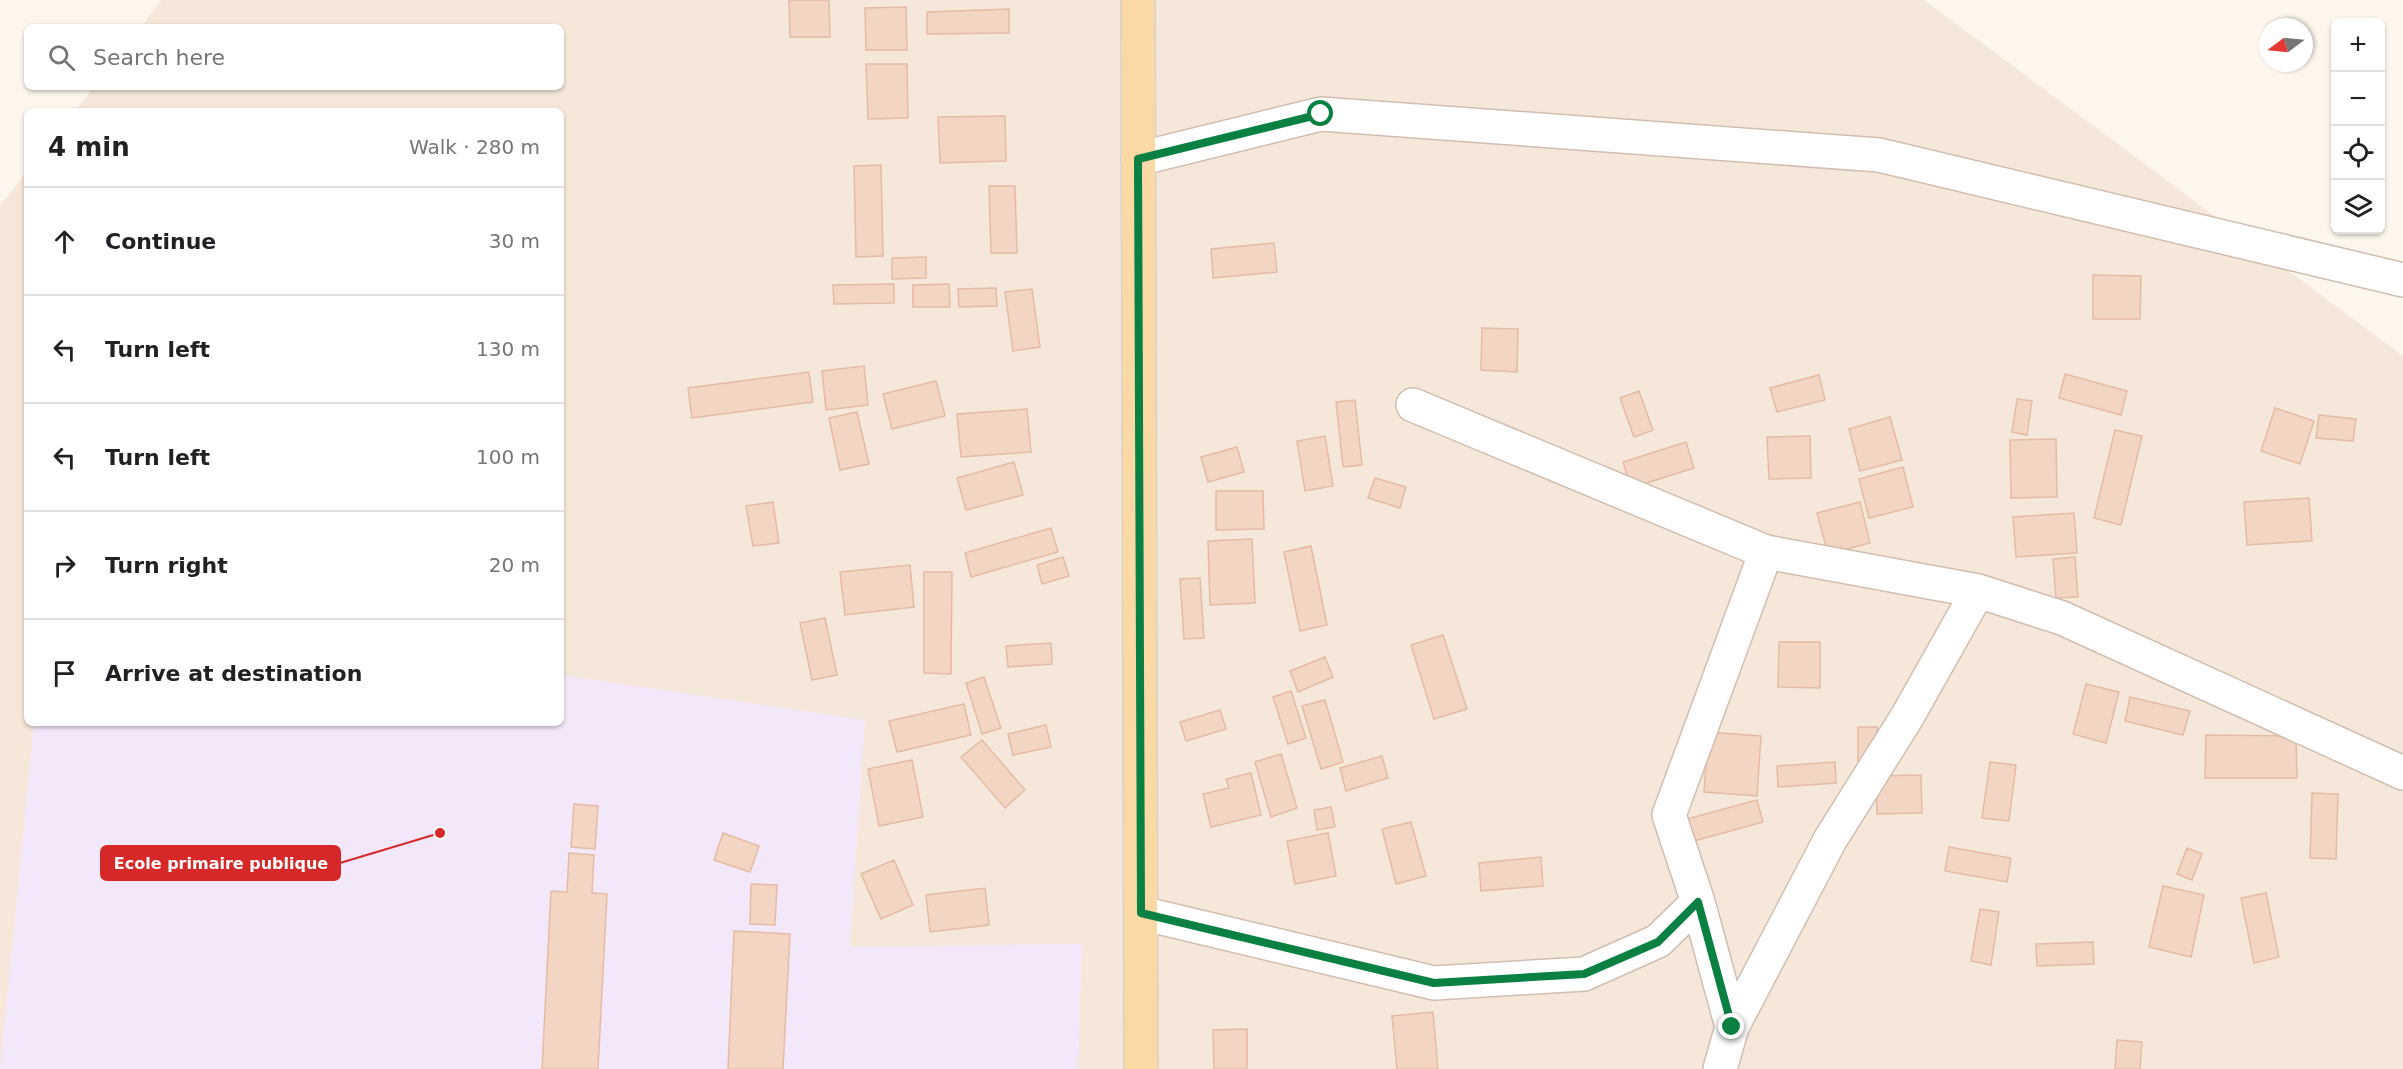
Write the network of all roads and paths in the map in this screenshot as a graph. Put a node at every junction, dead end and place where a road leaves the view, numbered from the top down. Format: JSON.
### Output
{"nodes":[{"id":1,"x":1138,"y":0,"type":"edge"},
{"id":2,"x":1138,"y":159,"type":"junction"},
{"id":3,"x":2403,"y":280,"type":"edge"},
{"id":4,"x":1413,"y":405,"type":"dead end"},
{"id":5,"x":1766,"y":552,"type":"junction"},
{"id":6,"x":1978,"y":591,"type":"junction"},
{"id":7,"x":2403,"y":773,"type":"edge"},
{"id":8,"x":1698,"y":902,"type":"junction"},
{"id":9,"x":1141,"y":913,"type":"junction"},
{"id":10,"x":1732,"y":1027,"type":"junction"},
{"id":11,"x":1141,"y":1069,"type":"edge"},
{"id":12,"x":1720,"y":1069,"type":"edge"}],
"edges":[{"from":1,"to":2,"type":"main road"},
{"from":2,"to":3,"type":"street"},
{"from":2,"to":9,"type":"main road"},
{"from":4,"to":5,"type":"street"},
{"from":5,"to":6,"type":"street"},
{"from":5,"to":8,"type":"street"},
{"from":6,"to":7,"type":"street"},
{"from":6,"to":10,"type":"street"},
{"from":8,"to":9,"type":"street"},
{"from":8,"to":10,"type":"street"},
{"from":9,"to":11,"type":"main road"},
{"from":10,"to":12,"type":"street"}]}
